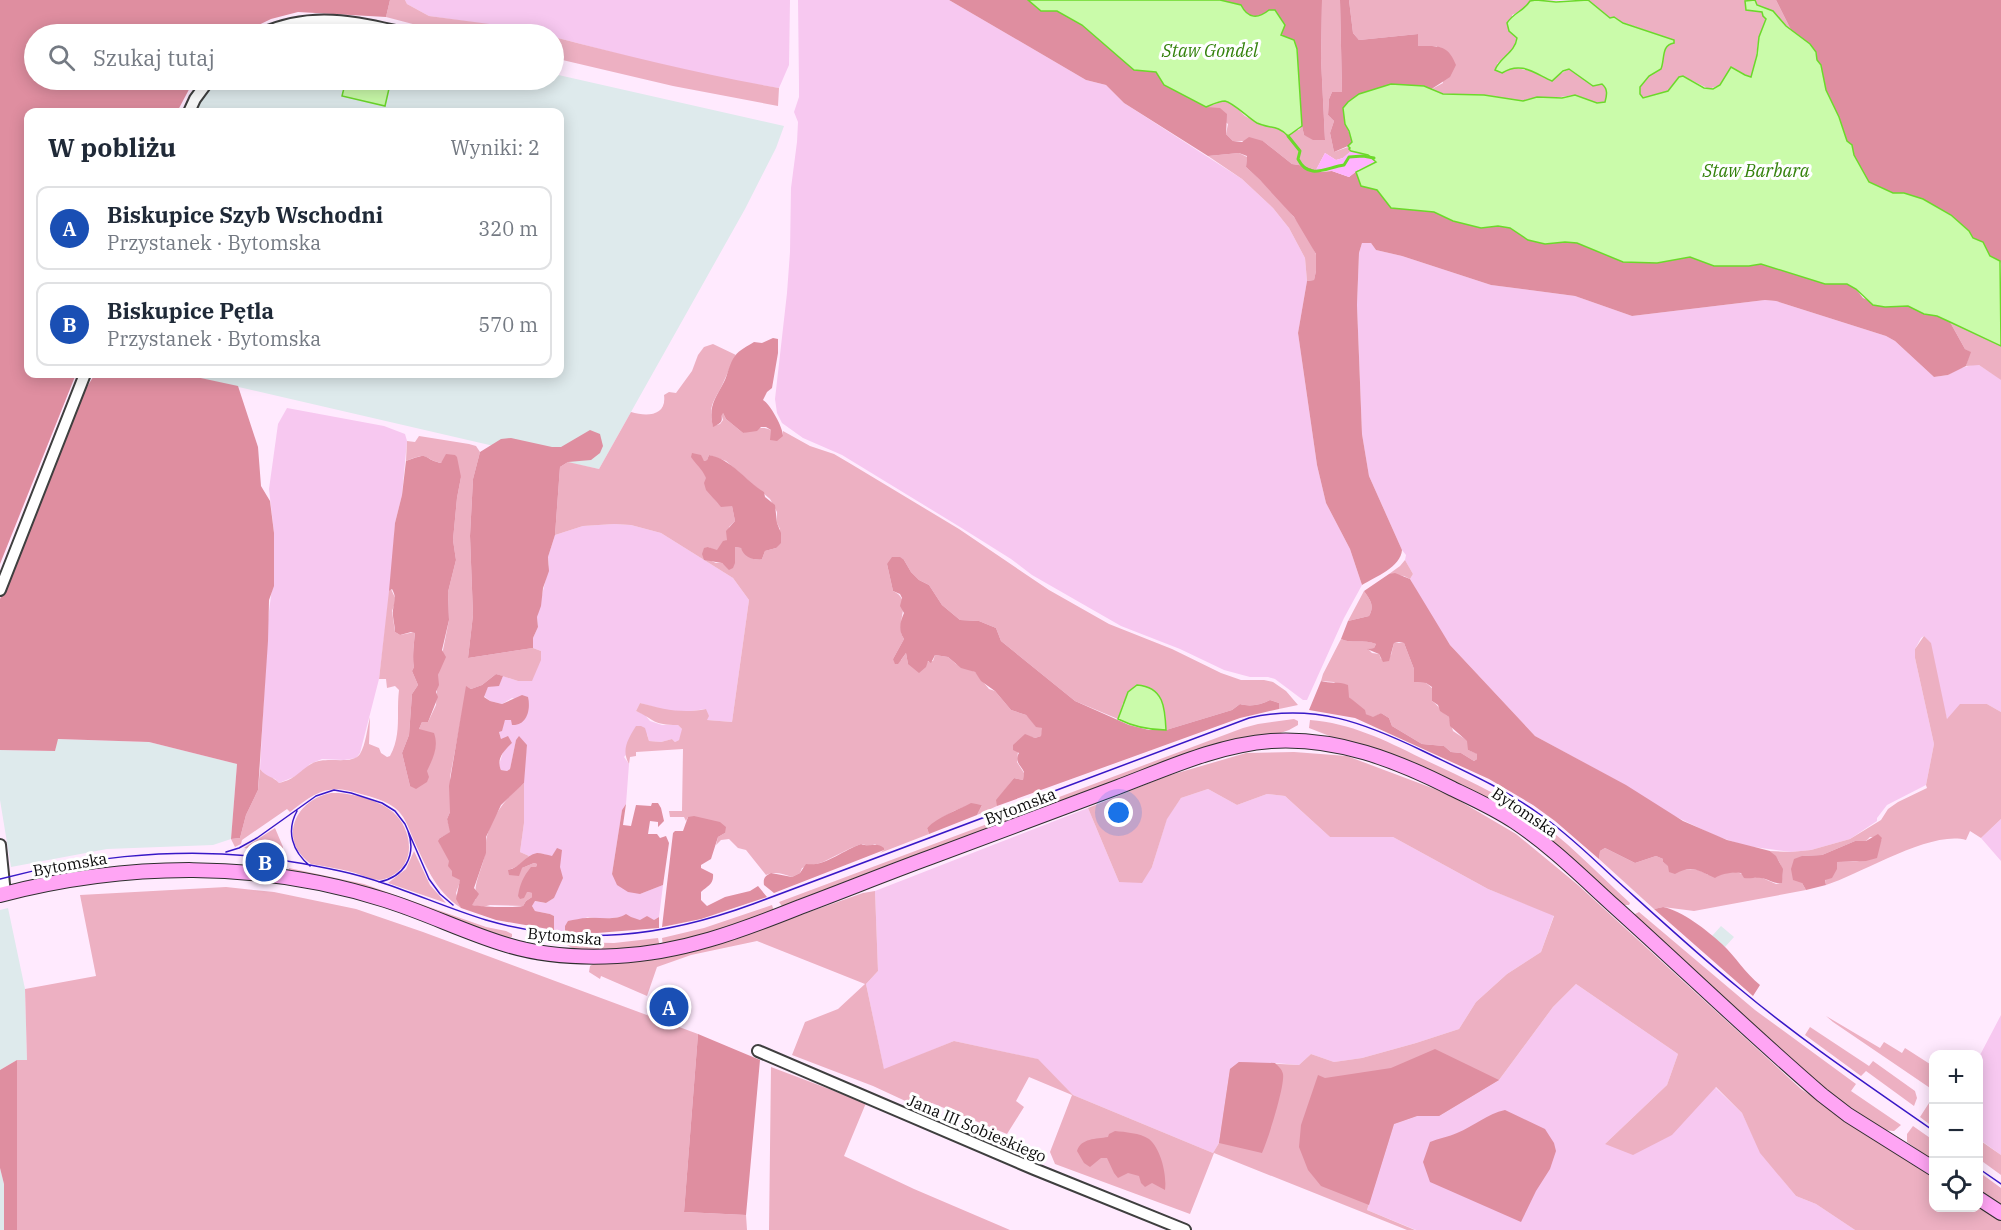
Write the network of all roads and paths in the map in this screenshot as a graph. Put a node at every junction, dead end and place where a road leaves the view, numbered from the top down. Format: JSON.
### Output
{"nodes":[{"id":1,"x":288,"y":24,"type":"edge"},
{"id":2,"x":357,"y":24,"type":"edge"},
{"id":3,"x":202,"y":90,"type":"edge"},
{"id":4,"x":191,"y":108,"type":"edge"},
{"id":5,"x":83,"y":378,"type":"edge"},
{"id":6,"x":0,"y":590,"type":"edge"},
{"id":7,"x":0,"y":845,"type":"edge"},
{"id":8,"x":3,"y":895,"type":"edge"},
{"id":9,"x":758,"y":1051,"type":"dead end"},
{"id":10,"x":1929,"y":1166,"type":"edge"},
{"id":11,"x":1983,"y":1201,"type":"edge"},
{"id":12,"x":2001,"y":1213,"type":"edge"},
{"id":13,"x":1185,"y":1230,"type":"edge"}],
"edges":[{"from":1,"to":2,"type":"street"},
{"from":3,"to":4,"type":"street"},
{"from":5,"to":6,"type":"street"},
{"from":7,"to":8,"type":"street"},
{"from":8,"to":10,"type":"street","name":"Bytomska"},
{"from":9,"to":13,"type":"street","name":"Jana III Sobieskiego"},
{"from":11,"to":12,"type":"street"}]}
